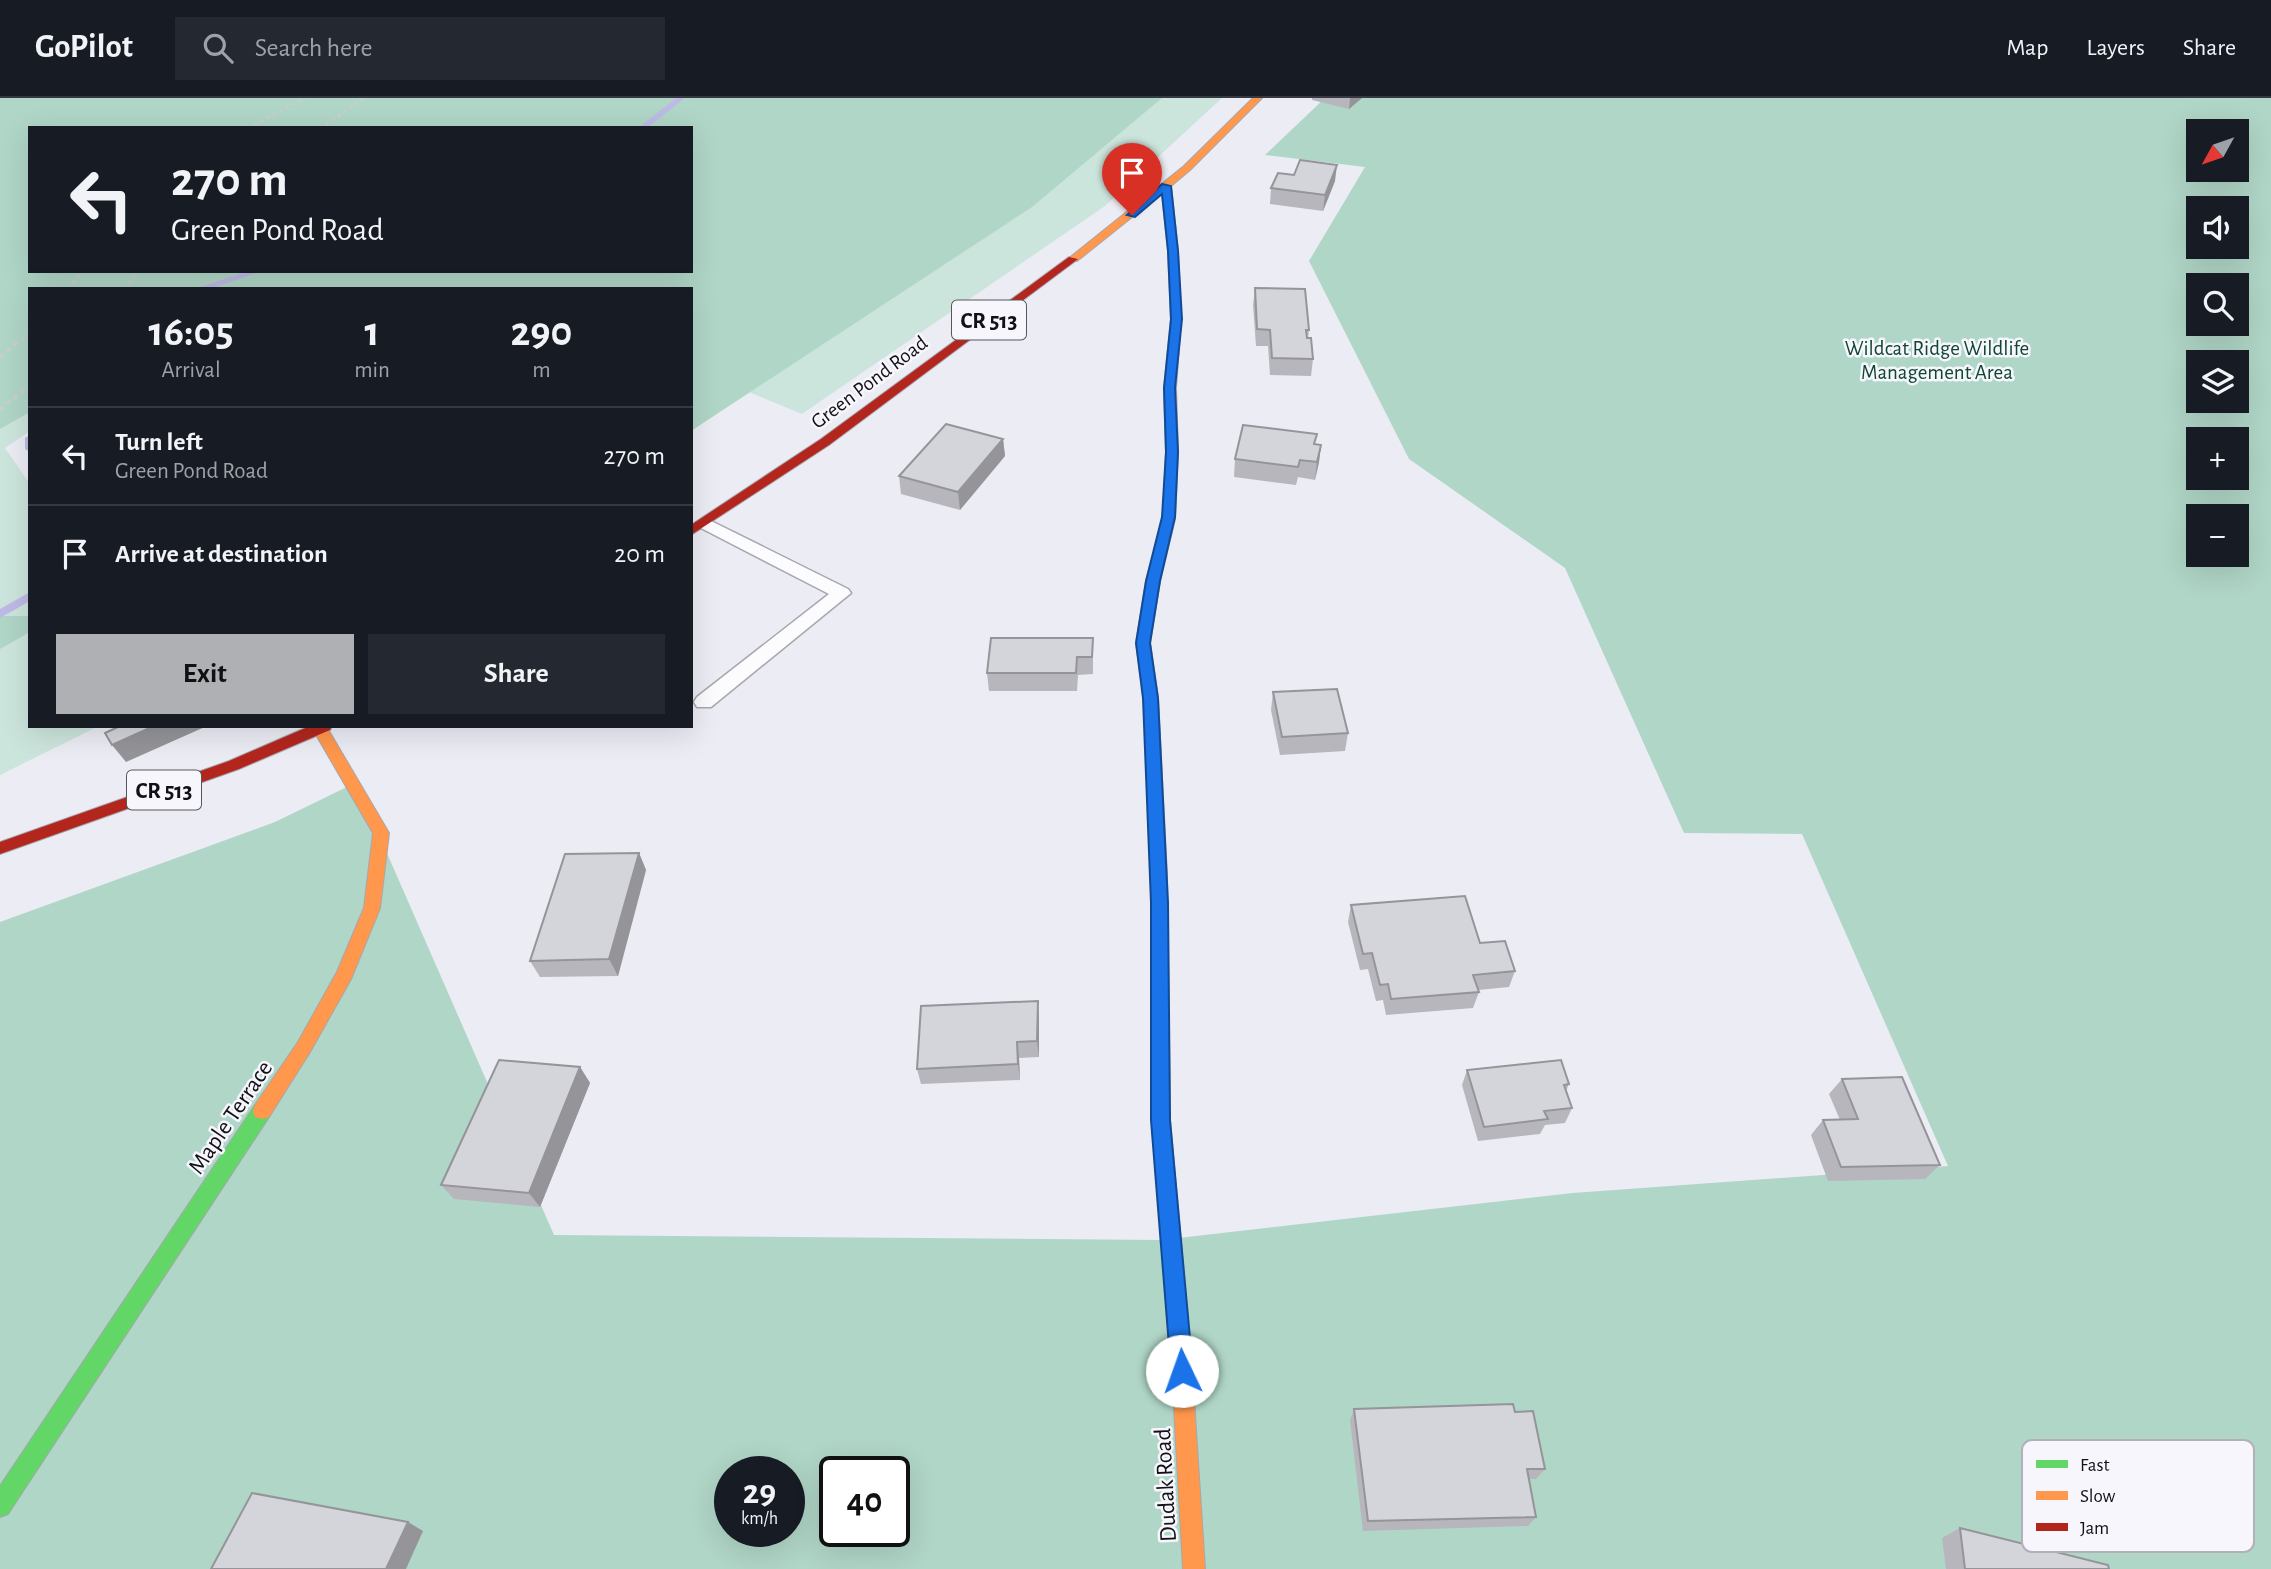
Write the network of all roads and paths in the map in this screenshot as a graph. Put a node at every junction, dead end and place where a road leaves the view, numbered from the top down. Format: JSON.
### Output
{"nodes":[{"id":1,"x":305,"y":98,"type":"edge"},
{"id":2,"x":365,"y":98,"type":"edge"},
{"id":3,"x":1258,"y":98,"type":"edge"},
{"id":4,"x":252,"y":126,"type":"edge"},
{"id":5,"x":323,"y":126,"type":"edge"},
{"id":6,"x":1166,"y":186,"type":"junction"},
{"id":7,"x":80,"y":273,"type":"edge"},
{"id":8,"x":137,"y":273,"type":"edge"},
{"id":9,"x":70,"y":287,"type":"edge"},
{"id":10,"x":125,"y":287,"type":"edge"},
{"id":11,"x":28,"y":334,"type":"edge"},
{"id":12,"x":0,"y":357,"type":"edge"},
{"id":13,"x":28,"y":388,"type":"edge"},
{"id":14,"x":0,"y":410,"type":"edge"},
{"id":15,"x":698,"y":527,"type":"edge"},
{"id":16,"x":704,"y":702,"type":"dead end"},
{"id":17,"x":319,"y":728,"type":"edge"},
{"id":18,"x":322,"y":728,"type":"edge"},
{"id":19,"x":0,"y":848,"type":"edge"},
{"id":20,"x":0,"y":1506,"type":"edge"},
{"id":21,"x":1194,"y":1569,"type":"edge"}],
"edges":[{"from":1,"to":4,"type":"path"},
{"from":2,"to":5,"type":"path"},
{"from":3,"to":6,"type":"street","name":"Green Pond Road","number":"CR 513"},
{"from":6,"to":15,"type":"street","name":"Green Pond Road","number":"CR 513"},
{"from":6,"to":21,"type":"street","name":"Dudak Road"},
{"from":7,"to":9,"type":"path"},
{"from":8,"to":10,"type":"path"},
{"from":11,"to":12,"type":"path"},
{"from":13,"to":14,"type":"path"},
{"from":15,"to":16,"type":"lane"},
{"from":17,"to":19,"type":"street","number":"CR 513"},
{"from":18,"to":20,"type":"street","name":"Maple Terrace"}]}
